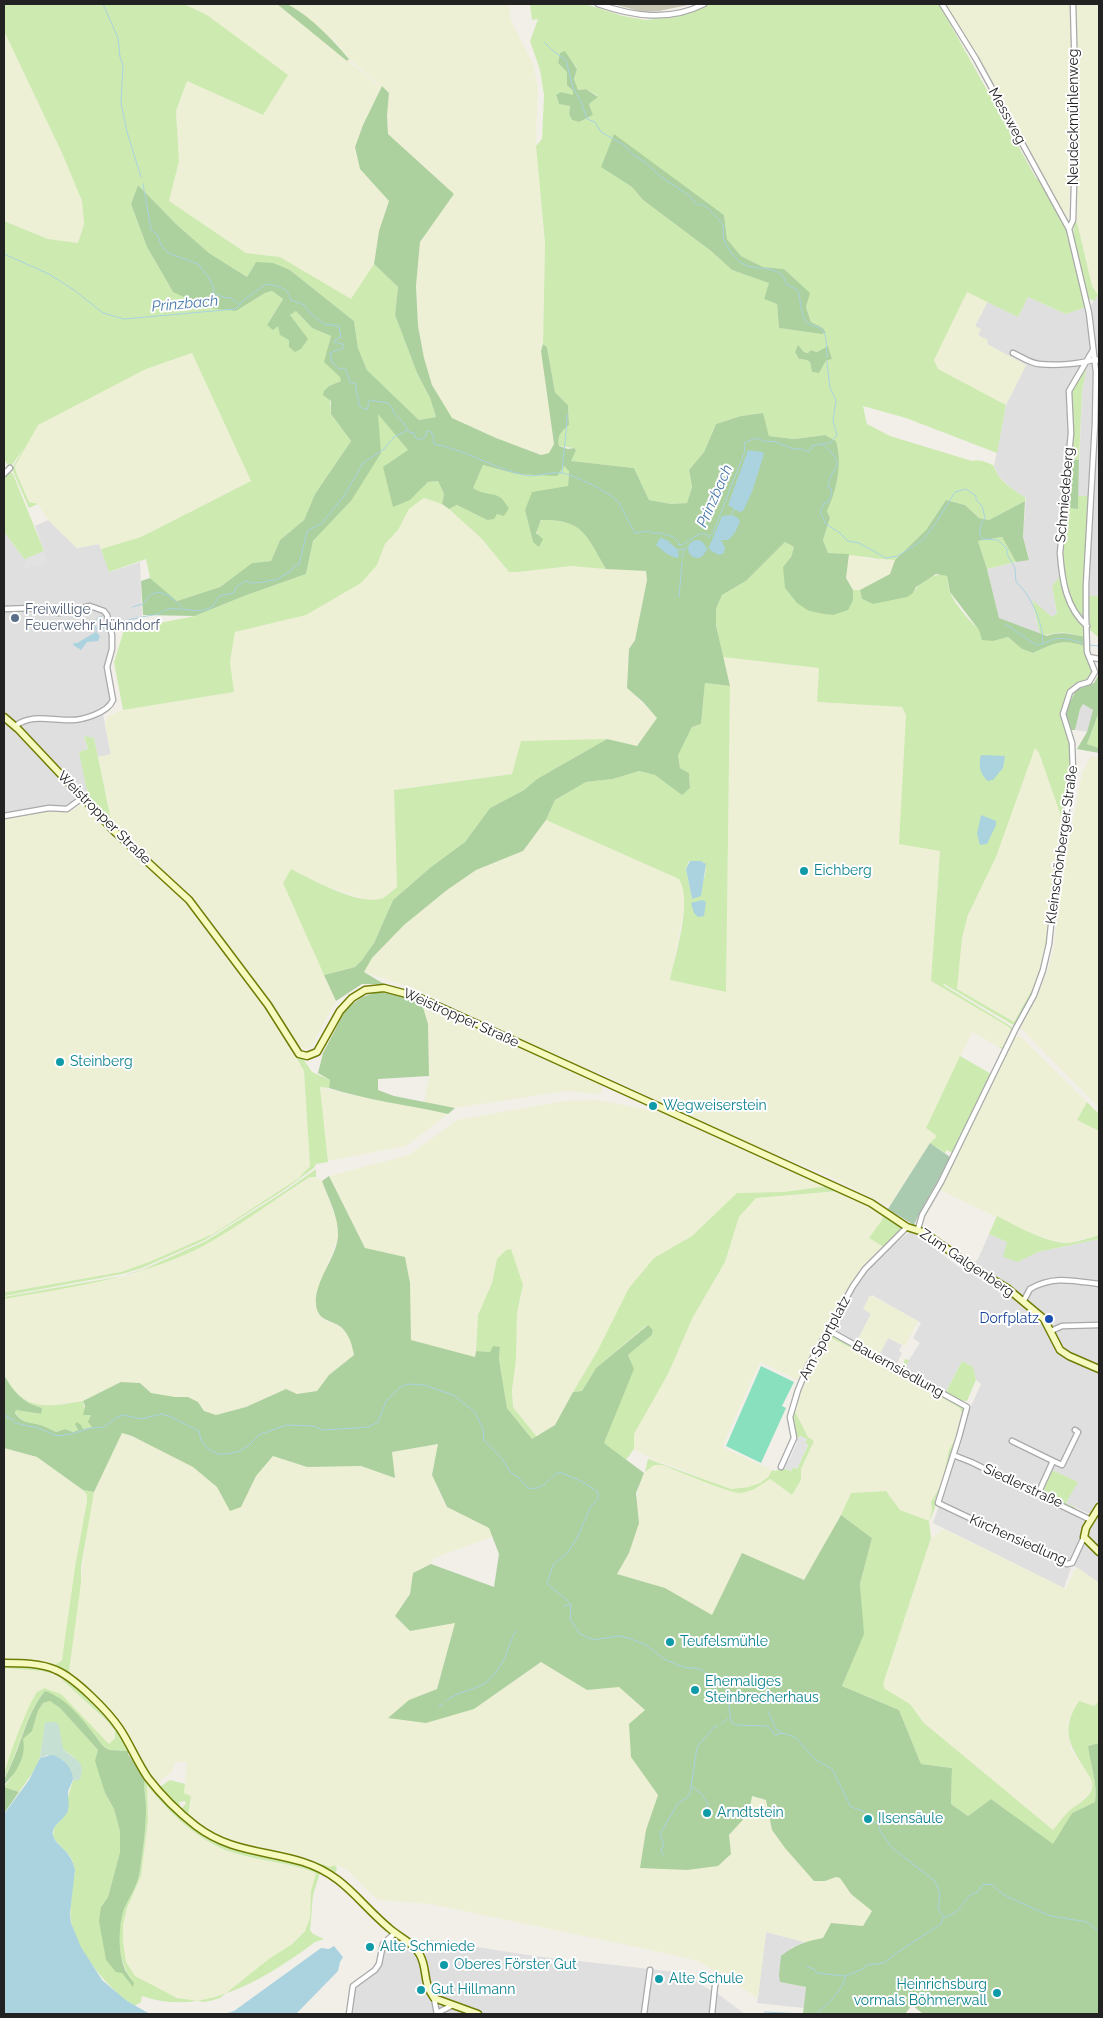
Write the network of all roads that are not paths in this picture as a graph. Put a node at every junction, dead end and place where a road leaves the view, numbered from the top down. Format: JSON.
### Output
{"nodes":[{"id":1,"x":598,"y":4,"type":"edge"},
{"id":2,"x":704,"y":4,"type":"edge"},
{"id":3,"x":942,"y":4,"type":"edge"},
{"id":4,"x":1073,"y":4,"type":"edge"},
{"id":5,"x":1069,"y":229,"type":"junction"},
{"id":6,"x":1094,"y":348,"type":"junction"},
{"id":7,"x":1014,"y":353,"type":"dead end"},
{"id":8,"x":1097,"y":360,"type":"edge"},
{"id":9,"x":1087,"y":362,"type":"junction"},
{"id":10,"x":1098,"y":371,"type":"edge"},
{"id":11,"x":10,"y":468,"type":"dead end"},
{"id":12,"x":4,"y":474,"type":"edge"},
{"id":13,"x":4,"y":609,"type":"edge"},
{"id":14,"x":1087,"y":626,"type":"junction"},
{"id":15,"x":1088,"y":654,"type":"junction"},
{"id":16,"x":1099,"y":659,"type":"edge"},
{"id":17,"x":1099,"y":668,"type":"edge"},
{"id":18,"x":1094,"y":672,"type":"junction"},
{"id":19,"x":4,"y":717,"type":"edge"},
{"id":20,"x":15,"y":726,"type":"junction"},
{"id":21,"x":82,"y":798,"type":"junction"},
{"id":22,"x":4,"y":816,"type":"edge"},
{"id":23,"x":865,"y":1200,"type":"joint"},
{"id":24,"x":907,"y":1227,"type":"junction"},
{"id":25,"x":918,"y":1229,"type":"junction"},
{"id":26,"x":1099,"y":1284,"type":"edge"},
{"id":27,"x":1026,"y":1293,"type":"junction"},
{"id":28,"x":1016,"y":1296,"type":"junction"},
{"id":29,"x":1023,"y":1302,"type":"junction"},
{"id":30,"x":1099,"y":1325,"type":"edge"},
{"id":31,"x":828,"y":1330,"type":"junction"},
{"id":32,"x":1051,"y":1332,"type":"junction"},
{"id":33,"x":1099,"y":1369,"type":"edge"},
{"id":34,"x":1075,"y":1430,"type":"dead end"},
{"id":35,"x":1012,"y":1441,"type":"dead end"},
{"id":36,"x":953,"y":1455,"type":"junction"},
{"id":37,"x":1053,"y":1461,"type":"junction"},
{"id":38,"x":780,"y":1467,"type":"dead end"},
{"id":39,"x":1038,"y":1494,"type":"junction"},
{"id":40,"x":1099,"y":1507,"type":"edge"},
{"id":41,"x":1091,"y":1520,"type":"junction"},
{"id":42,"x":1084,"y":1537,"type":"junction"},
{"id":43,"x":1099,"y":1552,"type":"edge"},
{"id":44,"x":4,"y":1663,"type":"edge"},
{"id":45,"x":395,"y":1933,"type":"junction"},
{"id":46,"x":650,"y":1970,"type":"dead end"},
{"id":47,"x":716,"y":1976,"type":"dead end"},
{"id":48,"x":434,"y":1998,"type":"junction"},
{"id":49,"x":451,"y":2006,"type":"junction"},
{"id":50,"x":349,"y":2014,"type":"edge"},
{"id":51,"x":437,"y":2014,"type":"edge"},
{"id":52,"x":478,"y":2014,"type":"edge"},
{"id":53,"x":644,"y":2014,"type":"edge"},
{"id":54,"x":712,"y":2014,"type":"edge"}],
"edges":[{"from":1,"to":2,"type":"street"},
{"from":3,"to":5,"type":"street","name":"Messweg"},
{"from":4,"to":5,"type":"street","name":"Neudeckmühlenweg"},
{"from":5,"to":6,"type":"street"},
{"from":6,"to":8,"type":"street"},
{"from":6,"to":9,"type":"street","name":"Schmiedeberg"},
{"from":7,"to":9,"type":"street"},
{"from":8,"to":9,"type":"street"},
{"from":8,"to":10,"type":"street"},
{"from":9,"to":14,"type":"street","name":"Schmiedeberg"},
{"from":10,"to":14,"type":"street"},
{"from":11,"to":12,"type":"street"},
{"from":13,"to":20,"type":"street"},
{"from":14,"to":15,"type":"street"},
{"from":15,"to":16,"type":"street"},
{"from":15,"to":18,"type":"street"},
{"from":17,"to":18,"type":"street","name":"Kleinschönberger Straße"},
{"from":18,"to":25,"type":"street","name":"Kleinschönberger Straße"},
{"from":19,"to":20,"type":"street","name":"Weistropper Straße"},
{"from":20,"to":21,"type":"street","name":"Weistropper Straße"},
{"from":21,"to":22,"type":"street"},
{"from":21,"to":23,"type":"street","name":"Weistropper Straße"},
{"from":23,"to":24,"type":"street","name":"Zum Galgenberg"},
{"from":24,"to":25,"type":"street","name":"Zum Galgenberg"},
{"from":24,"to":31,"type":"street","name":"Am Sportplatz"},
{"from":25,"to":28,"type":"street","name":"Zum Galgenberg"},
{"from":26,"to":27,"type":"street"},
{"from":27,"to":28,"type":"street"},
{"from":27,"to":29,"type":"street"},
{"from":28,"to":29,"type":"street","name":"Zum Galgenberg"},
{"from":29,"to":32,"type":"street","name":"Zum Galgenberg"},
{"from":30,"to":32,"type":"street"},
{"from":31,"to":36,"type":"street","name":"Bauernsiedlung"},
{"from":31,"to":38,"type":"street","name":"Am Sportplatz"},
{"from":32,"to":33,"type":"street"},
{"from":34,"to":37,"type":"street"},
{"from":35,"to":37,"type":"street"},
{"from":36,"to":39,"type":"street","name":"Siedlerstraße"},
{"from":36,"to":42,"type":"street","name":"Kirchensiedlung"},
{"from":37,"to":39,"type":"street"},
{"from":39,"to":41,"type":"street","name":"Siedlerstraße"},
{"from":40,"to":41,"type":"street"},
{"from":41,"to":42,"type":"street"},
{"from":42,"to":43,"type":"street"},
{"from":44,"to":45,"type":"street"},
{"from":45,"to":48,"type":"street"},
{"from":45,"to":50,"type":"street"},
{"from":46,"to":53,"type":"street"},
{"from":47,"to":54,"type":"street"},
{"from":48,"to":49,"type":"street"},
{"from":48,"to":51,"type":"street"},
{"from":49,"to":51,"type":"street"},
{"from":49,"to":52,"type":"street"}]}
